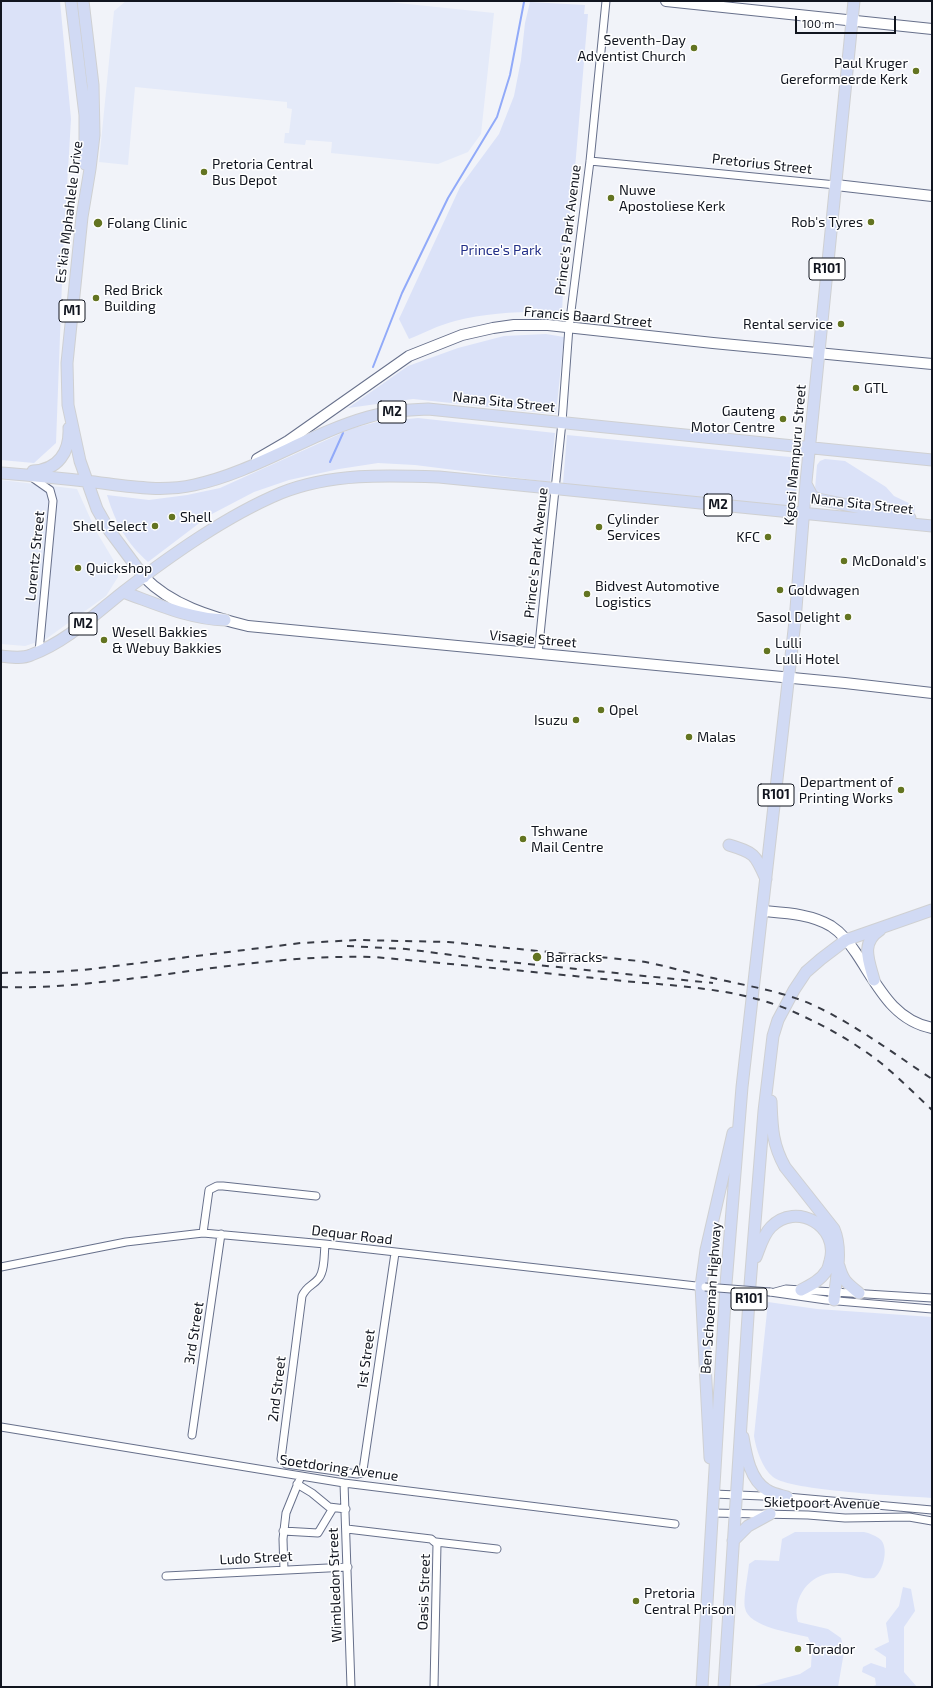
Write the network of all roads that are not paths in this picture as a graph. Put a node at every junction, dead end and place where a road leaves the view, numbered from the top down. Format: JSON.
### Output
{"nodes":[{"id":1,"x":71,"y":1,"type":"edge"},
{"id":2,"x":83,"y":1,"type":"edge"},
{"id":3,"x":606,"y":1,"type":"edge"},
{"id":4,"x":666,"y":1,"type":"edge"},
{"id":5,"x":854,"y":1,"type":"edge"},
{"id":6,"x":852,"y":21,"type":"junction"},
{"id":7,"x":932,"y":29,"type":"edge"},
{"id":8,"x":590,"y":161,"type":"junction"},
{"id":9,"x":836,"y":185,"type":"junction"},
{"id":10,"x":932,"y":196,"type":"edge"},
{"id":11,"x":82,"y":217,"type":"junction"},
{"id":12,"x":569,"y":327,"type":"junction"},
{"id":13,"x":819,"y":353,"type":"junction"},
{"id":14,"x":932,"y":364,"type":"edge"},
{"id":15,"x":68,"y":405,"type":"junction"},
{"id":16,"x":562,"y":422,"type":"junction"},
{"id":17,"x":809,"y":447,"type":"junction"},
{"id":18,"x":932,"y":460,"type":"edge"},
{"id":19,"x":2,"y":473,"type":"edge"},
{"id":20,"x":234,"y":474,"type":"junction"},
{"id":21,"x":28,"y":475,"type":"junction"},
{"id":22,"x":87,"y":481,"type":"junction"},
{"id":23,"x":806,"y":482,"type":"junction"},
{"id":24,"x":556,"y":489,"type":"junction"},
{"id":25,"x":804,"y":513,"type":"junction"},
{"id":26,"x":932,"y":524,"type":"edge"},
{"id":27,"x":144,"y":577,"type":"junction"},
{"id":28,"x":123,"y":592,"type":"junction"},
{"id":29,"x":225,"y":620,"type":"junction"},
{"id":30,"x":39,"y":652,"type":"junction"},
{"id":31,"x":538,"y":654,"type":"junction"},
{"id":32,"x":1,"y":656,"type":"edge"},
{"id":33,"x":789,"y":678,"type":"junction"},
{"id":34,"x":932,"y":693,"type":"edge"},
{"id":35,"x":729,"y":845,"type":"dead end"},
{"id":36,"x":766,"y":880,"type":"junction"},
{"id":37,"x":932,"y":910,"type":"edge"},
{"id":38,"x":763,"y":911,"type":"junction"},
{"id":39,"x":887,"y":925,"type":"junction"},
{"id":40,"x":846,"y":940,"type":"junction"},
{"id":41,"x":874,"y":980,"type":"junction"},
{"id":42,"x":932,"y":1028,"type":"edge"},
{"id":43,"x":773,"y":1036,"type":"junction"},
{"id":44,"x":742,"y":1099,"type":"junction"},
{"id":45,"x":316,"y":1196,"type":"dead end"},
{"id":46,"x":203,"y":1233,"type":"junction"},
{"id":47,"x":221,"y":1234,"type":"junction"},
{"id":48,"x":326,"y":1244,"type":"junction"},
{"id":49,"x":395,"y":1253,"type":"junction"},
{"id":50,"x":838,"y":1261,"type":"junction"},
{"id":51,"x":1,"y":1267,"type":"edge"},
{"id":52,"x":828,"y":1269,"type":"junction"},
{"id":53,"x":703,"y":1286,"type":"junction"},
{"id":54,"x":750,"y":1286,"type":"junction"},
{"id":55,"x":801,"y":1290,"type":"junction"},
{"id":56,"x":772,"y":1292,"type":"junction"},
{"id":57,"x":859,"y":1293,"type":"junction"},
{"id":58,"x":830,"y":1296,"type":"junction"},
{"id":59,"x":932,"y":1298,"type":"edge"},
{"id":60,"x":932,"y":1309,"type":"edge"},
{"id":61,"x":741,"y":1416,"type":"junction"},
{"id":62,"x":1,"y":1427,"type":"edge"},
{"id":63,"x":192,"y":1435,"type":"dead end"},
{"id":64,"x":363,"y":1470,"type":"joint"},
{"id":65,"x":301,"y":1476,"type":"junction"},
{"id":66,"x":344,"y":1483,"type":"junction"},
{"id":67,"x":297,"y":1484,"type":"junction"},
{"id":68,"x":713,"y":1491,"type":"junction"},
{"id":69,"x":736,"y":1496,"type":"junction"},
{"id":70,"x":787,"y":1498,"type":"junction"},
{"id":71,"x":333,"y":1508,"type":"junction"},
{"id":72,"x":346,"y":1509,"type":"junction"},
{"id":73,"x":932,"y":1510,"type":"edge"},
{"id":74,"x":712,"y":1513,"type":"junction"},
{"id":75,"x":734,"y":1514,"type":"junction"},
{"id":76,"x":770,"y":1514,"type":"junction"},
{"id":77,"x":932,"y":1521,"type":"edge"},
{"id":78,"x":676,"y":1524,"type":"dead end"},
{"id":79,"x":347,"y":1529,"type":"junction"},
{"id":80,"x":284,"y":1531,"type":"junction"},
{"id":81,"x":733,"y":1541,"type":"junction"},
{"id":82,"x":436,"y":1542,"type":"junction"},
{"id":83,"x":497,"y":1549,"type":"dead end"},
{"id":84,"x":348,"y":1567,"type":"junction"},
{"id":85,"x":284,"y":1570,"type":"junction"},
{"id":86,"x":166,"y":1576,"type":"dead end"},
{"id":87,"x":351,"y":1687,"type":"edge"},
{"id":88,"x":434,"y":1687,"type":"edge"},
{"id":89,"x":702,"y":1687,"type":"edge"},
{"id":90,"x":724,"y":1687,"type":"edge"}],
"edges":[{"from":1,"to":11,"type":"main road","number":"M1"},
{"from":2,"to":11,"type":"main road","name":"Es'kia Mphahlele Drive","number":"M1"},
{"from":3,"to":8,"type":"street","name":"Prince's Park Avenue"},
{"from":4,"to":6,"type":"street"},
{"from":5,"to":6,"type":"main road","name":"Kgosi Mampuru Street","number":"R101"},
{"from":6,"to":7,"type":"street"},
{"from":6,"to":9,"type":"main road","name":"Kgosi Mampuru Street","number":"R101"},
{"from":8,"to":9,"type":"street","name":"Pretorius Street"},
{"from":8,"to":12,"type":"street","name":"Prince's Park Avenue"},
{"from":9,"to":10,"type":"street","name":"Pretorius Street"},
{"from":9,"to":13,"type":"main road","name":"Kgosi Mampuru Street","number":"R101"},
{"from":11,"to":15,"type":"main road","name":"Es'kia Mphahlele Drive","number":"M1"},
{"from":12,"to":13,"type":"street","name":"Francis Baard Street"},
{"from":12,"to":16,"type":"street","name":"Prince's Park Avenue"},
{"from":12,"to":20,"type":"street","name":"Francis Baard Street"},
{"from":13,"to":14,"type":"street","name":"Francis Baard Street"},
{"from":13,"to":17,"type":"main road","name":"Kgosi Mampuru Street","number":"R101"},
{"from":15,"to":19,"type":"main road"},
{"from":15,"to":22,"type":"main road","name":"Es'kia Mphahlele Drive","number":"M1"},
{"from":16,"to":17,"type":"main road","name":"Nana Sita Street","number":"M2"},
{"from":16,"to":20,"type":"main road","name":"Nana Sita Street","number":"M2"},
{"from":16,"to":24,"type":"street","name":"Prince's Park Avenue"},
{"from":17,"to":18,"type":"main road","name":"Nana Sita Street","number":"M2"},
{"from":17,"to":23,"type":"main road","name":"Kgosi Mampuru Street","number":"R101"},
{"from":19,"to":21,"type":"main road","number":"M2"},
{"from":20,"to":22,"type":"main road","name":"Nana Sita Street","number":"M2"},
{"from":21,"to":22,"type":"main road","number":"M2"},
{"from":21,"to":30,"type":"street","name":"Lorentz Street"},
{"from":22,"to":27,"type":"main road","name":"Es'kia Mphahlele Drive","number":"M1"},
{"from":23,"to":25,"type":"main road","name":"Kgosi Mampuru Street","number":"R101"},
{"from":23,"to":26,"type":"main road"},
{"from":24,"to":25,"type":"main road","name":"Nana Sita Street","number":"M2"},
{"from":24,"to":27,"type":"main road","name":"Nana Sita Street","number":"M2"},
{"from":24,"to":31,"type":"street","name":"Prince's Park Avenue"},
{"from":25,"to":26,"type":"main road","name":"Nana Sita Street","number":"M2"},
{"from":25,"to":33,"type":"main road","name":"Kgosi Mampuru Street","number":"R101"},
{"from":27,"to":28,"type":"main road","number":"M2"},
{"from":27,"to":29,"type":"street","name":"Visagie Street"},
{"from":28,"to":29,"type":"main road"},
{"from":28,"to":30,"type":"main road","number":"M2"},
{"from":29,"to":31,"type":"street","name":"Visagie Street"},
{"from":30,"to":32,"type":"main road","number":"M2"},
{"from":31,"to":33,"type":"street","name":"Visagie Street"},
{"from":33,"to":34,"type":"street","name":"Visagie Street"},
{"from":33,"to":36,"type":"main road","name":"Kgosi Mampuru Street","number":"R101"},
{"from":35,"to":36,"type":"main road"},
{"from":36,"to":38,"type":"main road","name":"Kgosi Mampuru Street","number":"R101"},
{"from":37,"to":39,"type":"main road","number":"R101"},
{"from":38,"to":40,"type":"street"},
{"from":38,"to":44,"type":"main road","name":"Ben Schoeman Highway","number":"R101"},
{"from":39,"to":40,"type":"main road","number":"R101"},
{"from":39,"to":41,"type":"main road"},
{"from":40,"to":41,"type":"street"},
{"from":40,"to":43,"type":"main road","number":"R101"},
{"from":41,"to":42,"type":"street"},
{"from":43,"to":50,"type":"main road"},
{"from":43,"to":54,"type":"main road","number":"R101"},
{"from":44,"to":53,"type":"main road"},
{"from":44,"to":68,"type":"main road","name":"Ben Schoeman Highway","number":"R101"},
{"from":45,"to":46,"type":"street"},
{"from":46,"to":47,"type":"street","name":"Dequar Road"},
{"from":46,"to":51,"type":"street","name":"Dequar Road"},
{"from":47,"to":48,"type":"street","name":"Dequar Road"},
{"from":47,"to":63,"type":"street","name":"3rd Street"},
{"from":48,"to":49,"type":"street","name":"Dequar Road"},
{"from":48,"to":64,"type":"street","name":"2nd Street"},
{"from":49,"to":53,"type":"street","name":"Dequar Road"},
{"from":49,"to":64,"type":"street","name":"1st Street"},
{"from":50,"to":57,"type":"main road"},
{"from":50,"to":58,"type":"main road"},
{"from":52,"to":54,"type":"main road"},
{"from":52,"to":55,"type":"main road"},
{"from":52,"to":58,"type":"main road"},
{"from":53,"to":56,"type":"street","name":"Dequar Road","bridge":true},
{"from":53,"to":68,"type":"main road"},
{"from":54,"to":61,"type":"main road","number":"R101"},
{"from":55,"to":56,"type":"street"},
{"from":55,"to":58,"type":"street"},
{"from":56,"to":58,"type":"street"},
{"from":57,"to":58,"type":"street"},
{"from":57,"to":59,"type":"street"},
{"from":58,"to":60,"type":"street"},
{"from":61,"to":69,"type":"main road","number":"R101"},
{"from":61,"to":70,"type":"main road"},
{"from":62,"to":65,"type":"street","name":"Soetdoring Avenue"},
{"from":65,"to":66,"type":"street","name":"Soetdoring Avenue"},
{"from":65,"to":67,"type":"street"},
{"from":66,"to":72,"type":"street","name":"Wimbledon Street"},
{"from":66,"to":78,"type":"street","name":"Soetdoring Avenue"},
{"from":67,"to":71,"type":"street"},
{"from":67,"to":80,"type":"street"},
{"from":68,"to":69,"type":"street","name":"Skietpoort Avenue"},
{"from":68,"to":74,"type":"main road","name":"Ben Schoeman Highway","number":"R101"},
{"from":69,"to":70,"type":"street","name":"Skietpoort Avenue"},
{"from":69,"to":75,"type":"main road","number":"R101"},
{"from":70,"to":73,"type":"street","name":"Skietpoort Avenue"},
{"from":71,"to":72,"type":"street"},
{"from":71,"to":80,"type":"street"},
{"from":72,"to":79,"type":"street","name":"Wimbledon Street"},
{"from":74,"to":75,"type":"street","name":"Skietpoort Avenue"},
{"from":74,"to":89,"type":"main road","name":"Ben Schoeman Highway","number":"R101"},
{"from":75,"to":76,"type":"street","name":"Skietpoort Avenue"},
{"from":75,"to":81,"type":"main road","number":"R101"},
{"from":76,"to":77,"type":"street","name":"Skietpoort Avenue"},
{"from":76,"to":81,"type":"main road"},
{"from":79,"to":82,"type":"street","name":"Oasis Street"},
{"from":79,"to":84,"type":"street","name":"Wimbledon Street"},
{"from":80,"to":85,"type":"street"},
{"from":81,"to":90,"type":"main road","number":"R101"},
{"from":82,"to":83,"type":"street"},
{"from":82,"to":88,"type":"street","name":"Oasis Street"},
{"from":84,"to":85,"type":"street","name":"Ludo Street"},
{"from":84,"to":87,"type":"street","name":"Wimbledon Street"},
{"from":85,"to":86,"type":"street","name":"Ludo Street"}]}
